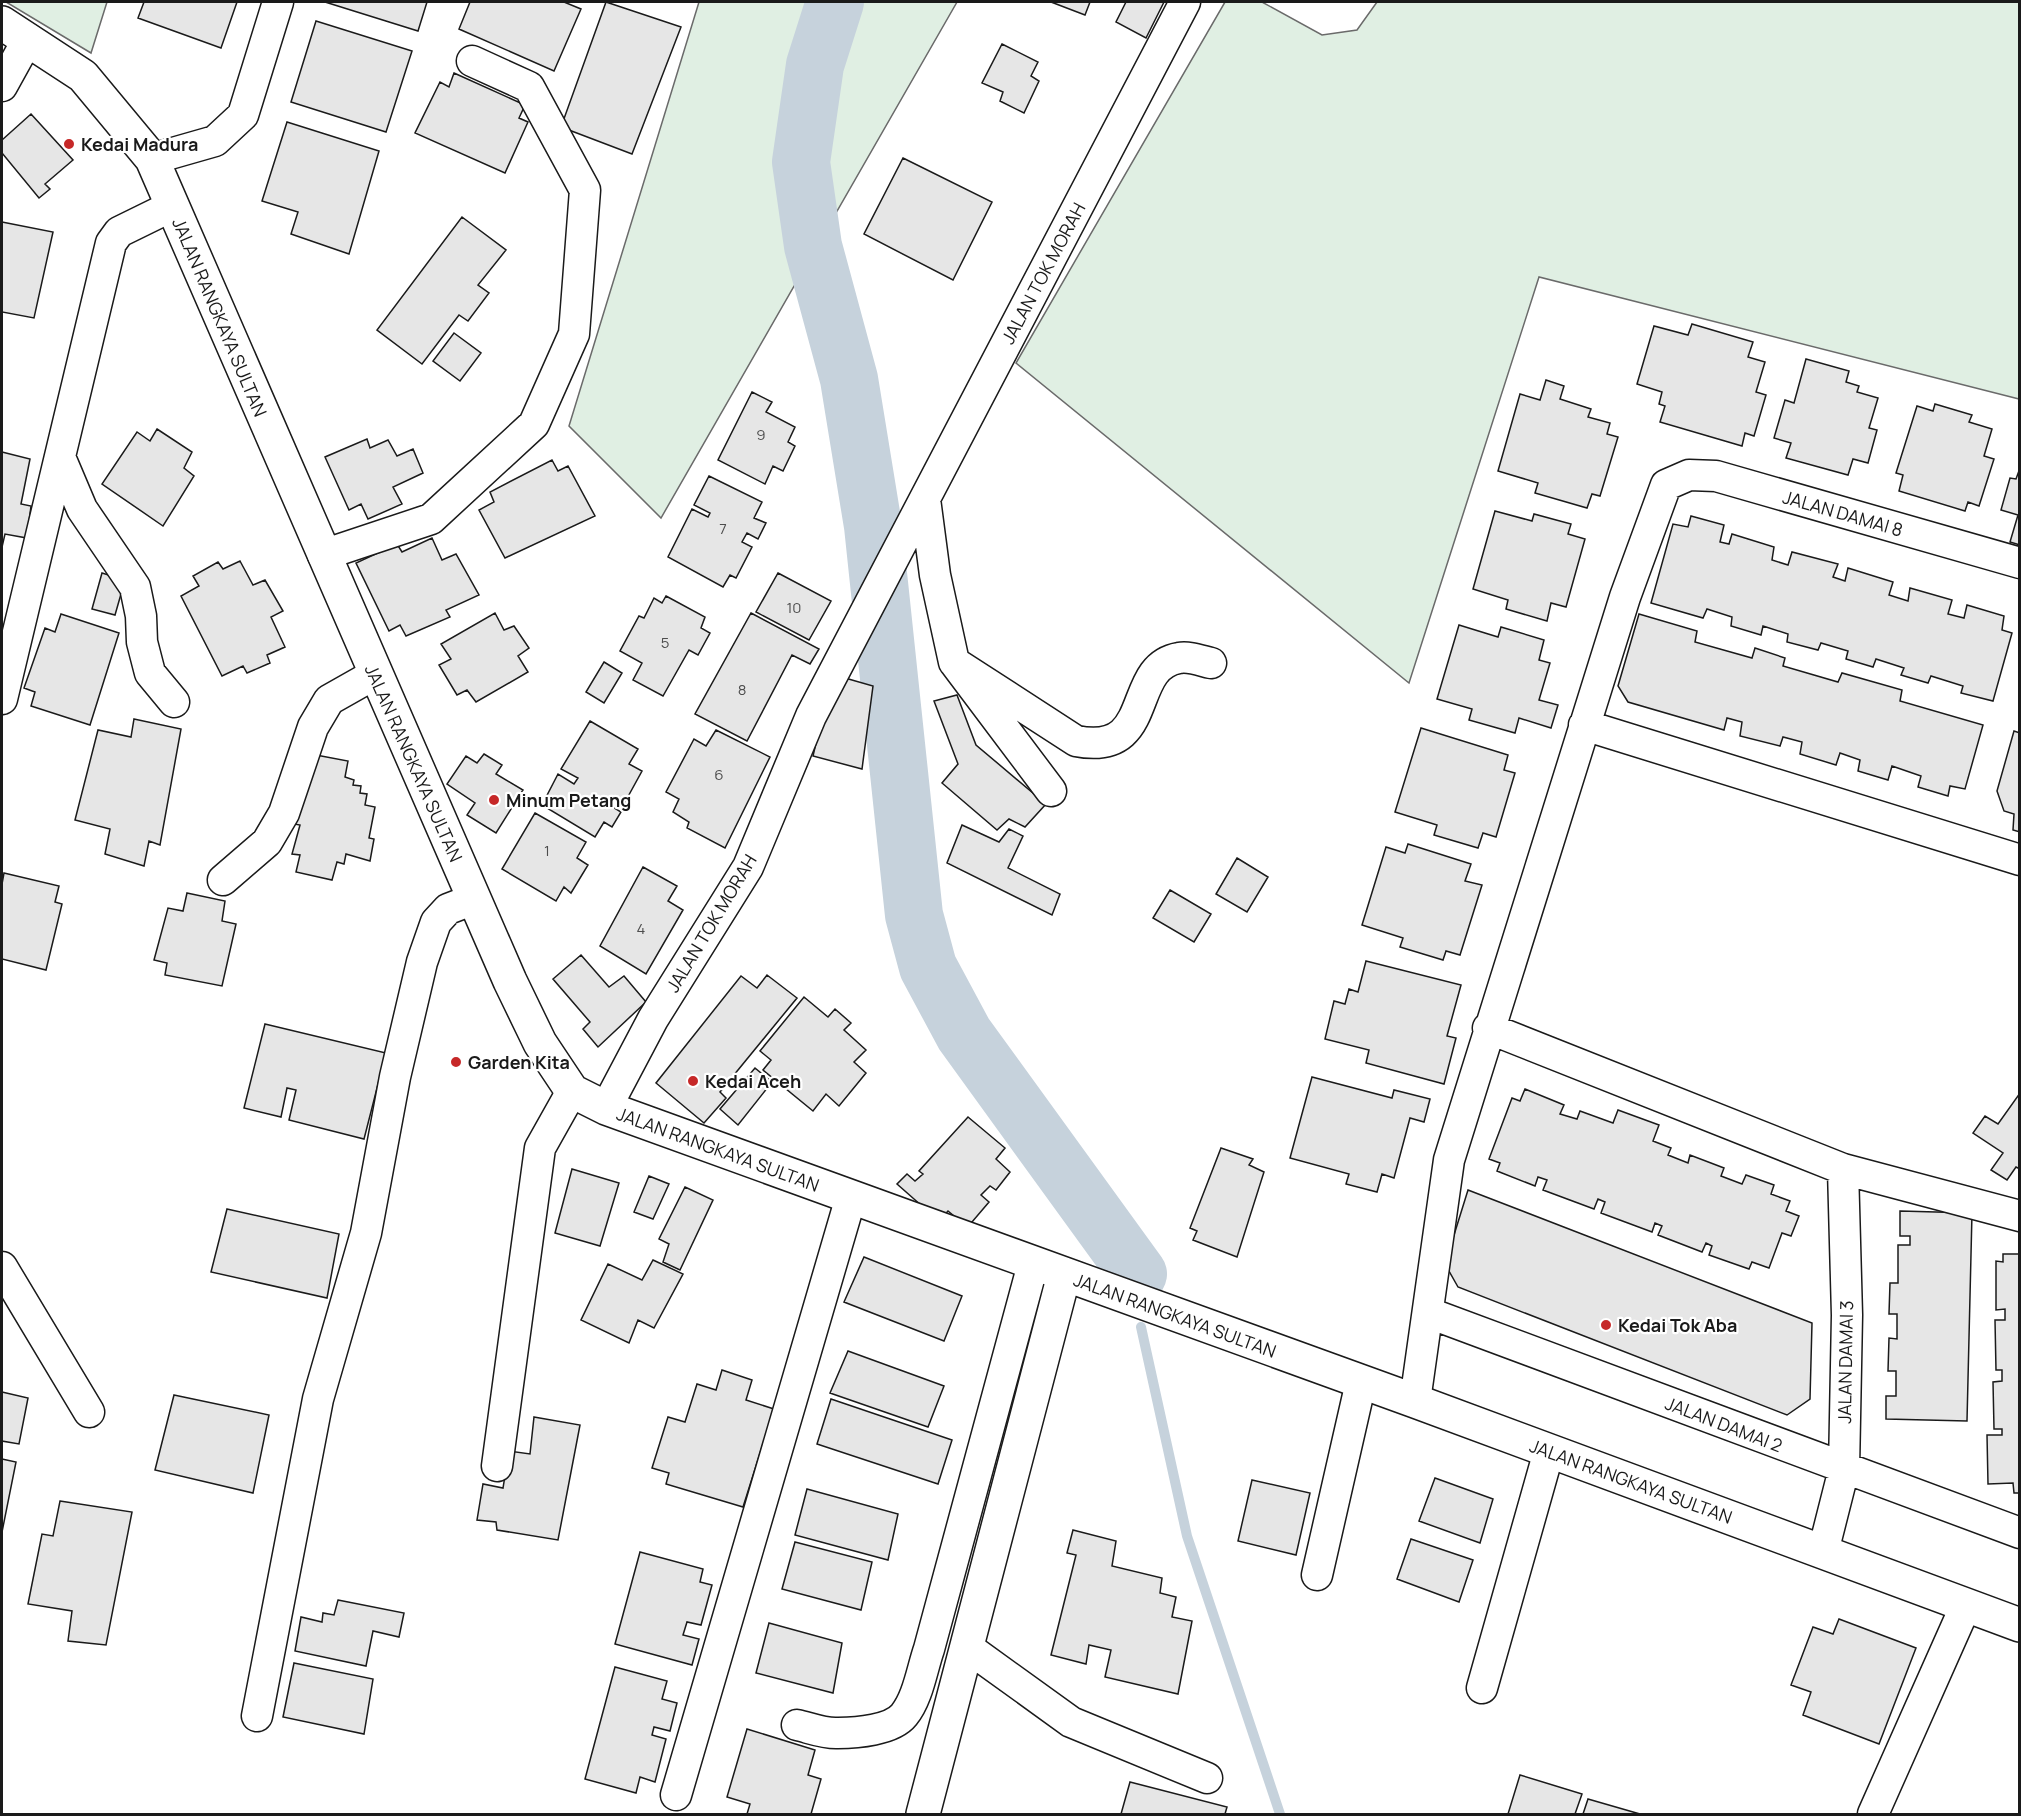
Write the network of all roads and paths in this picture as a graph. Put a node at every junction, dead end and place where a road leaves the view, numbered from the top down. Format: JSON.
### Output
{"nodes":[{"id":1,"x":278,"y":2,"type":"edge"},
{"id":2,"x":1185,"y":2,"type":"edge"},
{"id":3,"x":15,"y":31,"type":"edge"},
{"id":4,"x":472,"y":61,"type":"dead end"},
{"id":5,"x":2,"y":86,"type":"edge"},
{"id":6,"x":152,"y":159,"type":"junction"},
{"id":7,"x":172,"y":206,"type":"junction"},
{"id":8,"x":60,"y":457,"type":"junction"},
{"id":9,"x":925,"y":499,"type":"junction"},
{"id":10,"x":323,"y":555,"type":"junction"},
{"id":11,"x":2019,"y":563,"type":"edge"},
{"id":12,"x":954,"y":662,"type":"junction"},
{"id":13,"x":1211,"y":663,"type":"dead end"},
{"id":14,"x":375,"y":674,"type":"junction"},
{"id":15,"x":2,"y":695,"type":"edge"},
{"id":16,"x":174,"y":702,"type":"dead end"},
{"id":17,"x":1584,"y":725,"type":"junction"},
{"id":18,"x":1051,"y":791,"type":"dead end"},
{"id":19,"x":2019,"y":860,"type":"edge"},
{"id":20,"x":223,"y":880,"type":"dead end"},
{"id":21,"x":474,"y":899,"type":"junction"},
{"id":22,"x":1488,"y":1028,"type":"junction"},
{"id":23,"x":572,"y":1091,"type":"junction"},
{"id":24,"x":606,"y":1108,"type":"junction"},
{"id":25,"x":1843,"y":1169,"type":"junction"},
{"id":26,"x":851,"y":1197,"type":"junction"},
{"id":27,"x":2019,"y":1216,"type":"edge"},
{"id":28,"x":1033,"y":1264,"type":"junction"},
{"id":29,"x":2,"y":1267,"type":"edge"},
{"id":30,"x":1064,"y":1275,"type":"junction"},
{"id":31,"x":1429,"y":1313,"type":"junction"},
{"id":32,"x":1361,"y":1382,"type":"junction"},
{"id":33,"x":1415,"y":1401,"type":"junction"},
{"id":34,"x":89,"y":1412,"type":"dead end"},
{"id":35,"x":1550,"y":1451,"type":"junction"},
{"id":36,"x":497,"y":1466,"type":"dead end"},
{"id":37,"x":1844,"y":1469,"type":"junction"},
{"id":38,"x":2019,"y":1533,"type":"edge"},
{"id":39,"x":1822,"y":1552,"type":"junction"},
{"id":40,"x":1317,"y":1575,"type":"dead end"},
{"id":41,"x":1966,"y":1605,"type":"junction"},
{"id":42,"x":2019,"y":1625,"type":"edge"},
{"id":43,"x":967,"y":1647,"type":"junction"},
{"id":44,"x":1482,"y":1688,"type":"dead end"},
{"id":45,"x":257,"y":1716,"type":"dead end"},
{"id":46,"x":796,"y":1725,"type":"dead end"},
{"id":47,"x":1207,"y":1778,"type":"dead end"},
{"id":48,"x":676,"y":1795,"type":"dead end"},
{"id":49,"x":923,"y":1815,"type":"edge"},
{"id":50,"x":1874,"y":1815,"type":"edge"}],
"edges":[{"from":1,"to":6,"type":"street"},
{"from":2,"to":9,"type":"street","name":"JALAN TOK MORAH"},
{"from":3,"to":5,"type":"street"},
{"from":3,"to":6,"type":"street","name":"JALAN RANGKAYA SULTAN"},
{"from":4,"to":10,"type":"street"},
{"from":6,"to":7,"type":"street","name":"JALAN RANGKAYA SULTAN"},
{"from":7,"to":8,"type":"street"},
{"from":7,"to":10,"type":"street","name":"JALAN RANGKAYA SULTAN"},
{"from":8,"to":15,"type":"street"},
{"from":8,"to":16,"type":"street"},
{"from":9,"to":12,"type":"street"},
{"from":9,"to":24,"type":"street","name":"JALAN TOK MORAH"},
{"from":10,"to":14,"type":"street","name":"JALAN RANGKAYA SULTAN"},
{"from":11,"to":17,"type":"street","name":"JALAN DAMAI 8"},
{"from":12,"to":13,"type":"street"},
{"from":12,"to":18,"type":"street"},
{"from":14,"to":20,"type":"street"},
{"from":14,"to":21,"type":"street","name":"JALAN RANGKAYA SULTAN"},
{"from":17,"to":19,"type":"street"},
{"from":17,"to":22,"type":"street"},
{"from":21,"to":23,"type":"street","name":"JALAN RANGKAYA SULTAN"},
{"from":21,"to":45,"type":"street"},
{"from":22,"to":25,"type":"street"},
{"from":22,"to":31,"type":"street"},
{"from":23,"to":24,"type":"street","name":"JALAN RANGKAYA SULTAN"},
{"from":23,"to":36,"type":"street"},
{"from":24,"to":26,"type":"street","name":"JALAN RANGKAYA SULTAN"},
{"from":25,"to":27,"type":"street"},
{"from":25,"to":37,"type":"street","name":"JALAN DAMAI 3"},
{"from":26,"to":28,"type":"street","name":"JALAN RANGKAYA SULTAN"},
{"from":26,"to":48,"type":"street"},
{"from":28,"to":30,"type":"street","name":"JALAN RANGKAYA SULTAN"},
{"from":28,"to":46,"type":"street"},
{"from":29,"to":34,"type":"street"},
{"from":30,"to":32,"type":"street","name":"JALAN RANGKAYA SULTAN"},
{"from":30,"to":43,"type":"street"},
{"from":31,"to":33,"type":"street"},
{"from":31,"to":37,"type":"street","name":"JALAN DAMAI 2"},
{"from":32,"to":33,"type":"street","name":"JALAN RANGKAYA SULTAN"},
{"from":32,"to":40,"type":"street"},
{"from":33,"to":35,"type":"street","name":"JALAN RANGKAYA SULTAN"},
{"from":35,"to":39,"type":"street","name":"JALAN RANGKAYA SULTAN"},
{"from":35,"to":44,"type":"street"},
{"from":37,"to":38,"type":"street","name":"JALAN DAMAI 2"},
{"from":37,"to":39,"type":"street","name":"JALAN DAMAI 3"},
{"from":39,"to":41,"type":"street","name":"JALAN RANGKAYA SULTAN"},
{"from":41,"to":42,"type":"street","name":"JALAN RANGKAYA SULTAN"},
{"from":41,"to":50,"type":"street"},
{"from":43,"to":47,"type":"street"},
{"from":43,"to":49,"type":"street"}]}
